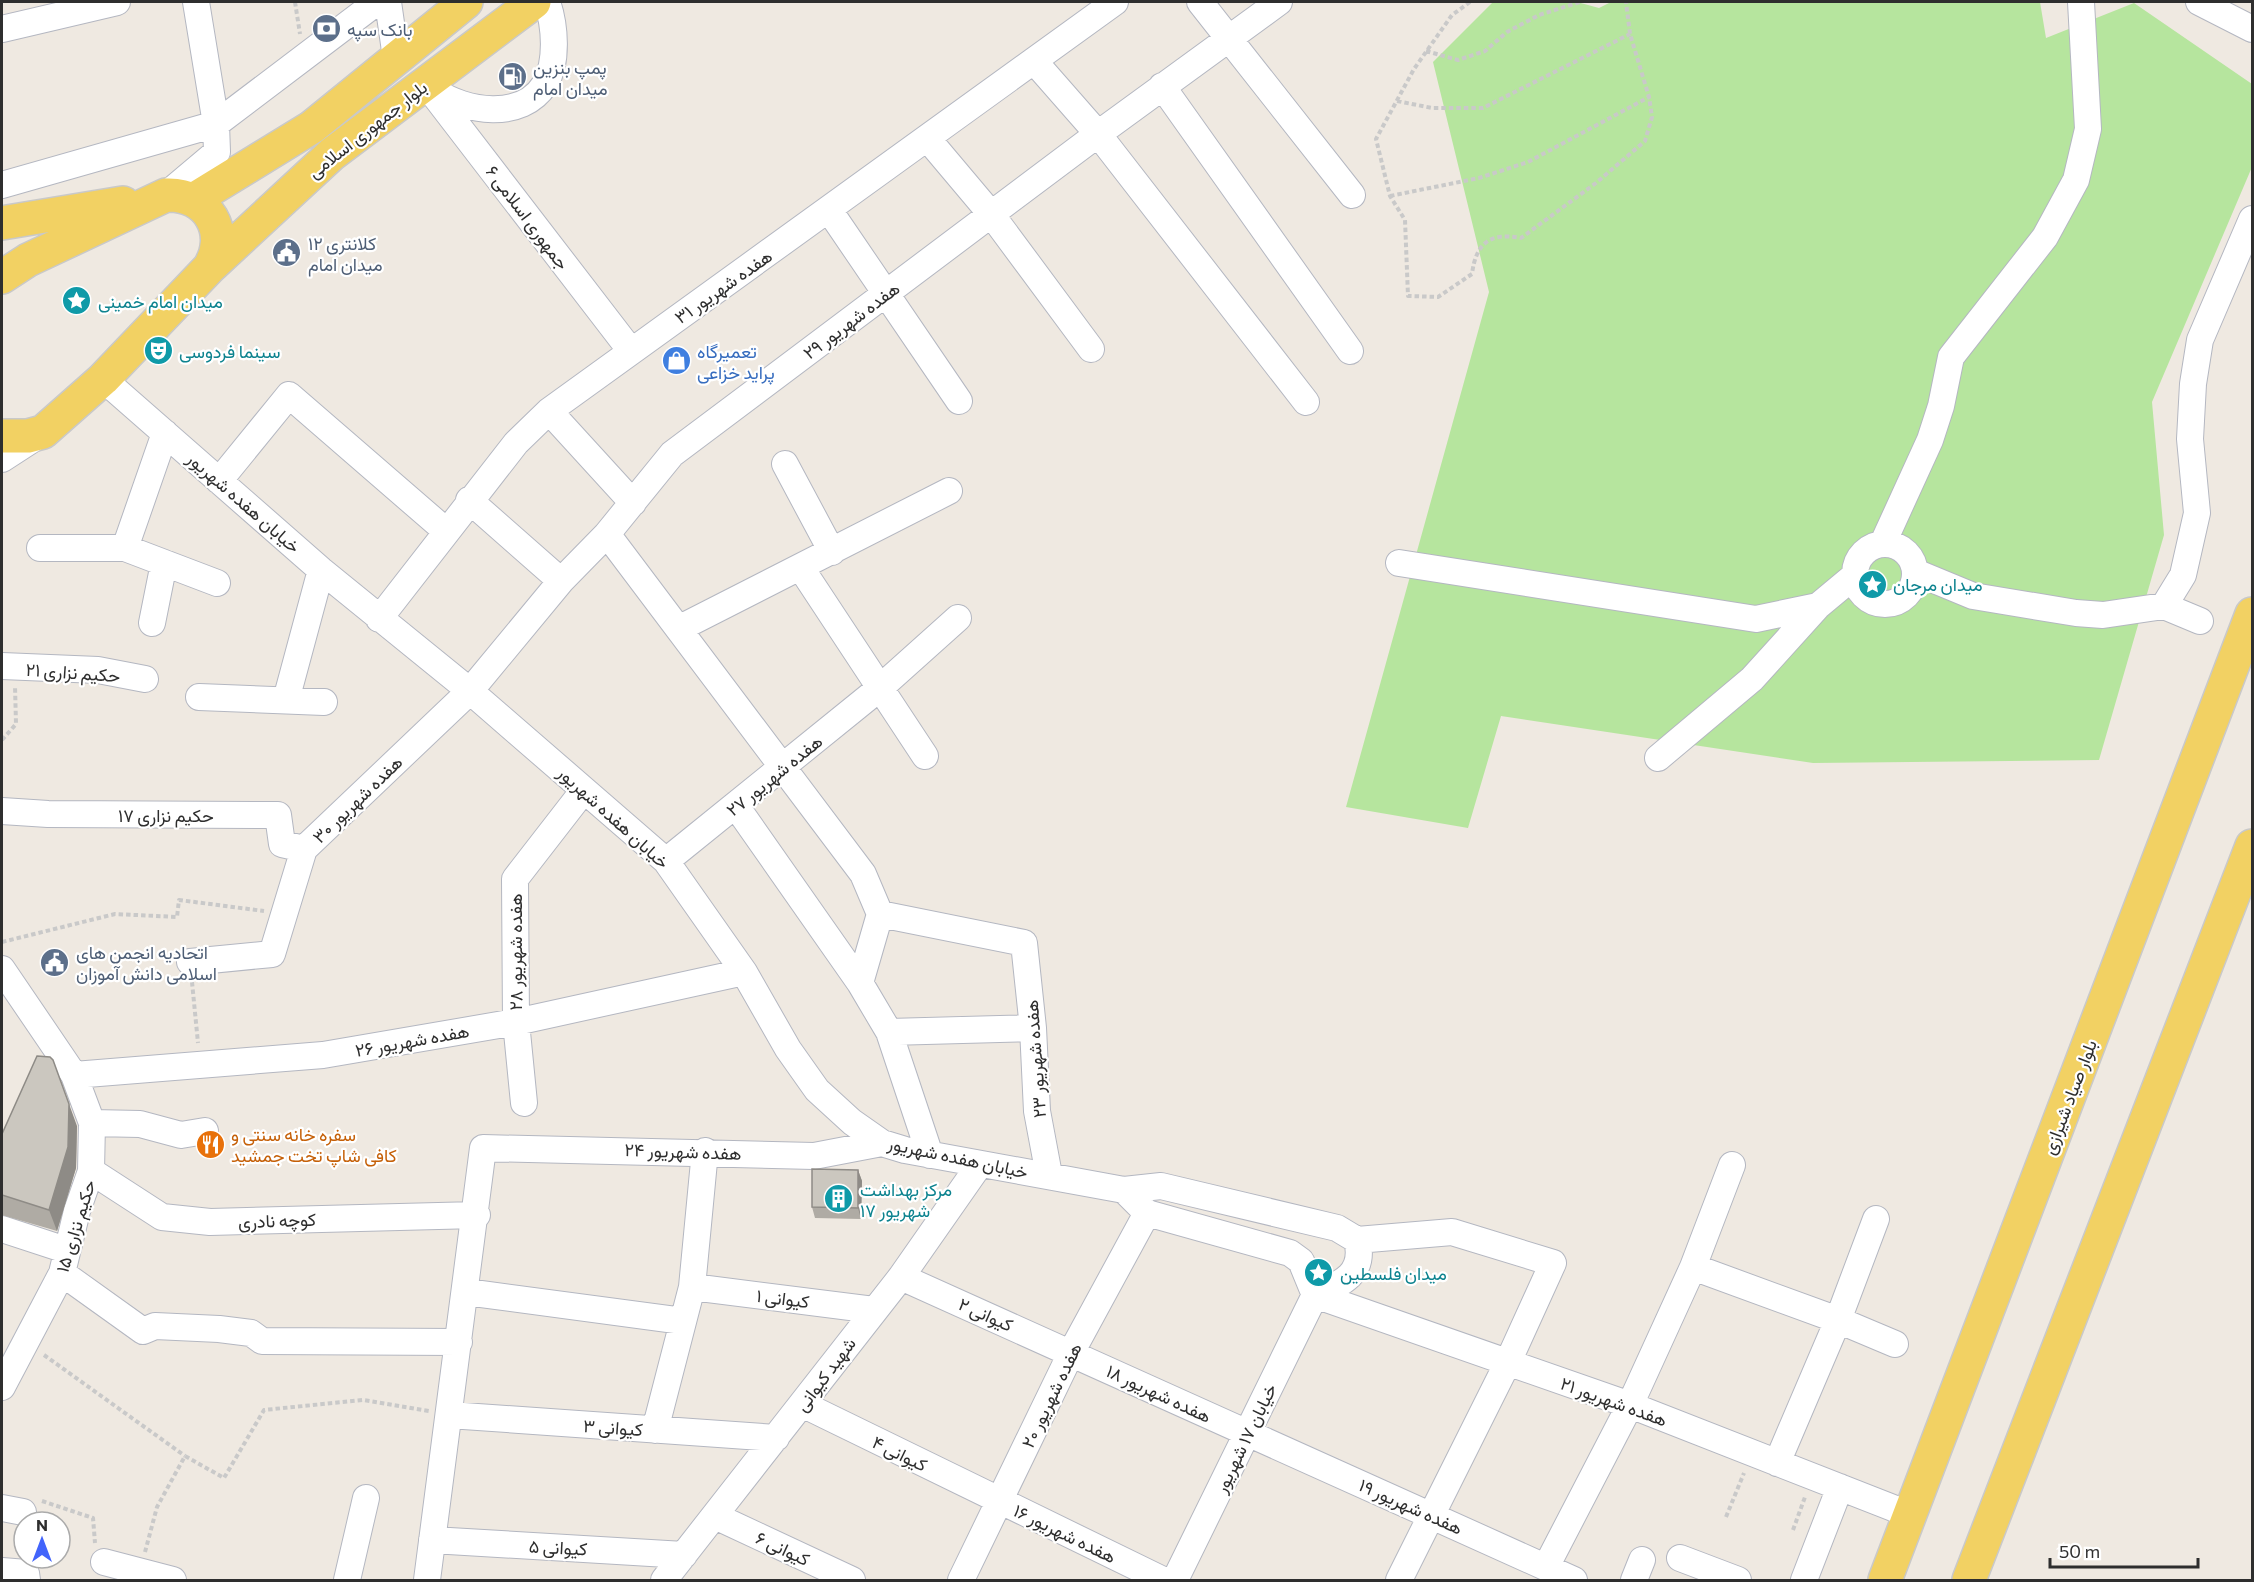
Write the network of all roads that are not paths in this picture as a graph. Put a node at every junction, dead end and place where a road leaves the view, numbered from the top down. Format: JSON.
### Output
{"nodes":[{"id":1,"x":117,"y":2,"type":"edge"},
{"id":2,"x":196,"y":2,"type":"edge"},
{"id":3,"x":377,"y":2,"type":"edge"},
{"id":4,"x":388,"y":2,"type":"edge"},
{"id":5,"x":466,"y":2,"type":"edge"},
{"id":6,"x":534,"y":2,"type":"edge"},
{"id":7,"x":547,"y":2,"type":"edge"},
{"id":8,"x":1114,"y":2,"type":"edge"},
{"id":9,"x":1200,"y":2,"type":"edge"},
{"id":10,"x":1279,"y":2,"type":"edge"},
{"id":11,"x":2081,"y":2,"type":"edge"},
{"id":12,"x":2199,"y":2,"type":"edge"},
{"id":13,"x":2,"y":29,"type":"edge"},
{"id":14,"x":2253,"y":29,"type":"edge"},
{"id":15,"x":1229,"y":38,"type":"junction"},
{"id":16,"x":396,"y":58,"type":"junction"},
{"id":17,"x":1034,"y":61,"type":"junction"},
{"id":18,"x":425,"y":83,"type":"junction"},
{"id":19,"x":1162,"y":86,"type":"junction"},
{"id":20,"x":216,"y":124,"type":"junction"},
{"id":21,"x":1098,"y":134,"type":"junction"},
{"id":22,"x":927,"y":138,"type":"junction"},
{"id":23,"x":253,"y":166,"type":"junction"},
{"id":24,"x":2,"y":185,"type":"edge"},
{"id":25,"x":1352,"y":195,"type":"dead end"},
{"id":26,"x":172,"y":197,"type":"junction"},
{"id":27,"x":283,"y":199,"type":"junction"},
{"id":28,"x":829,"y":210,"type":"junction"},
{"id":29,"x":3,"y":214,"type":"edge"},
{"id":30,"x":991,"y":214,"type":"junction"},
{"id":31,"x":2253,"y":219,"type":"edge"},
{"id":32,"x":209,"y":268,"type":"junction"},
{"id":33,"x":2,"y":276,"type":"edge"},
{"id":34,"x":887,"y":293,"type":"junction"},
{"id":35,"x":1091,"y":349,"type":"dead end"},
{"id":36,"x":631,"y":351,"type":"junction"},
{"id":37,"x":1350,"y":351,"type":"dead end"},
{"id":38,"x":103,"y":379,"type":"junction"},
{"id":39,"x":959,"y":401,"type":"dead end"},
{"id":40,"x":1306,"y":402,"type":"dead end"},
{"id":41,"x":549,"y":411,"type":"junction"},
{"id":42,"x":43,"y":432,"type":"junction"},
{"id":43,"x":165,"y":434,"type":"junction"},
{"id":44,"x":2,"y":436,"type":"edge"},
{"id":45,"x":2,"y":459,"type":"edge"},
{"id":46,"x":785,"y":464,"type":"dead end"},
{"id":47,"x":219,"y":481,"type":"junction"},
{"id":48,"x":948,"y":491,"type":"dead end"},
{"id":49,"x":469,"y":501,"type":"junction"},
{"id":50,"x":633,"y":503,"type":"junction"},
{"id":51,"x":446,"y":531,"type":"junction"},
{"id":52,"x":607,"y":534,"type":"junction"},
{"id":53,"x":1883,"y":543,"type":"junction"},
{"id":54,"x":40,"y":548,"type":"dead end"},
{"id":55,"x":125,"y":548,"type":"junction"},
{"id":56,"x":832,"y":552,"type":"junction"},
{"id":57,"x":164,"y":563,"type":"junction"},
{"id":58,"x":1399,"y":563,"type":"dead end"},
{"id":59,"x":801,"y":568,"type":"junction"},
{"id":60,"x":321,"y":570,"type":"junction"},
{"id":61,"x":1915,"y":572,"type":"junction"},
{"id":62,"x":1854,"y":576,"type":"junction"},
{"id":63,"x":561,"y":581,"type":"junction"},
{"id":64,"x":217,"y":583,"type":"dead end"},
{"id":65,"x":1818,"y":606,"type":"junction"},
{"id":66,"x":2164,"y":606,"type":"junction"},
{"id":67,"x":2253,"y":614,"type":"edge"},
{"id":68,"x":958,"y":618,"type":"dead end"},
{"id":69,"x":379,"y":619,"type":"junction"},
{"id":70,"x":2199,"y":621,"type":"dead end"},
{"id":71,"x":152,"y":623,"type":"dead end"},
{"id":72,"x":680,"y":628,"type":"junction"},
{"id":73,"x":8,"y":667,"type":"edge"},
{"id":74,"x":145,"y":679,"type":"dead end"},
{"id":75,"x":881,"y":687,"type":"junction"},
{"id":76,"x":470,"y":691,"type":"junction"},
{"id":77,"x":199,"y":697,"type":"dead end"},
{"id":78,"x":286,"y":699,"type":"junction"},
{"id":79,"x":324,"y":702,"type":"dead end"},
{"id":80,"x":925,"y":756,"type":"dead end"},
{"id":81,"x":1658,"y":758,"type":"dead end"},
{"id":82,"x":783,"y":768,"type":"junction"},
{"id":83,"x":584,"y":789,"type":"junction"},
{"id":84,"x":736,"y":806,"type":"junction"},
{"id":85,"x":2,"y":811,"type":"edge"},
{"id":86,"x":2253,"y":846,"type":"edge"},
{"id":87,"x":304,"y":849,"type":"junction"},
{"id":88,"x":666,"y":861,"type":"junction"},
{"id":89,"x":879,"y":914,"type":"junction"},
{"id":90,"x":190,"y":962,"type":"road end"},
{"id":91,"x":2,"y":969,"type":"edge"},
{"id":92,"x":744,"y":972,"type":"junction"},
{"id":93,"x":860,"y":983,"type":"junction"},
{"id":94,"x":516,"y":1022,"type":"junction"},
{"id":95,"x":1033,"y":1028,"type":"junction"},
{"id":96,"x":889,"y":1032,"type":"junction"},
{"id":97,"x":74,"y":1075,"type":"junction"},
{"id":98,"x":524,"y":1102,"type":"dead end"},
{"id":99,"x":92,"y":1123,"type":"junction"},
{"id":100,"x":205,"y":1131,"type":"dead end"},
{"id":101,"x":882,"y":1143,"type":"junction"},
{"id":102,"x":705,"y":1151,"type":"junction"},
{"id":103,"x":930,"y":1155,"type":"junction"},
{"id":104,"x":980,"y":1164,"type":"junction"},
{"id":105,"x":1732,"y":1165,"type":"dead end"},
{"id":106,"x":91,"y":1171,"type":"junction"},
{"id":107,"x":1048,"y":1175,"type":"junction"},
{"id":108,"x":1124,"y":1190,"type":"junction"},
{"id":109,"x":1148,"y":1213,"type":"junction"},
{"id":110,"x":477,"y":1215,"type":"junction"},
{"id":111,"x":1876,"y":1220,"type":"dead end"},
{"id":112,"x":2,"y":1229,"type":"edge"},
{"id":113,"x":1357,"y":1240,"type":"junction"},
{"id":114,"x":64,"y":1261,"type":"junction"},
{"id":115,"x":1693,"y":1267,"type":"junction"},
{"id":116,"x":901,"y":1277,"type":"junction"},
{"id":117,"x":692,"y":1287,"type":"junction"},
{"id":118,"x":466,"y":1292,"type":"junction"},
{"id":119,"x":1315,"y":1295,"type":"junction"},
{"id":120,"x":874,"y":1310,"type":"junction"},
{"id":121,"x":1838,"y":1320,"type":"junction"},
{"id":122,"x":683,"y":1321,"type":"junction"},
{"id":123,"x":459,"y":1342,"type":"junction"},
{"id":124,"x":1895,"y":1344,"type":"dead end"},
{"id":125,"x":1072,"y":1352,"type":"junction"},
{"id":126,"x":1508,"y":1362,"type":"junction"},
{"id":127,"x":2,"y":1387,"type":"edge"},
{"id":128,"x":802,"y":1404,"type":"junction"},
{"id":129,"x":1630,"y":1405,"type":"junction"},
{"id":130,"x":449,"y":1415,"type":"junction"},
{"id":131,"x":655,"y":1430,"type":"junction"},
{"id":132,"x":1247,"y":1434,"type":"junction"},
{"id":133,"x":776,"y":1438,"type":"junction"},
{"id":134,"x":1777,"y":1463,"type":"junction"},
{"id":135,"x":1840,"y":1487,"type":"junction"},
{"id":136,"x":366,"y":1498,"type":"dead end"},
{"id":137,"x":999,"y":1501,"type":"junction"},
{"id":138,"x":1431,"y":1515,"type":"junction"},
{"id":139,"x":1911,"y":1515,"type":"junction"},
{"id":140,"x":715,"y":1516,"type":"junction"},
{"id":141,"x":432,"y":1540,"type":"junction"},
{"id":142,"x":684,"y":1555,"type":"junction"},
{"id":143,"x":1680,"y":1558,"type":"dead end"},
{"id":144,"x":104,"y":1562,"type":"road end"},
{"id":145,"x":1546,"y":1567,"type":"junction"},
{"id":146,"x":2,"y":1571,"type":"edge"},
{"id":147,"x":27,"y":1581,"type":"edge"},
{"id":148,"x":173,"y":1581,"type":"edge"},
{"id":149,"x":347,"y":1581,"type":"edge"},
{"id":150,"x":427,"y":1581,"type":"edge"},
{"id":151,"x":664,"y":1581,"type":"edge"},
{"id":152,"x":852,"y":1581,"type":"edge"},
{"id":153,"x":961,"y":1581,"type":"edge"},
{"id":154,"x":1163,"y":1581,"type":"edge"},
{"id":155,"x":1175,"y":1581,"type":"edge"},
{"id":156,"x":1399,"y":1581,"type":"edge"},
{"id":157,"x":1574,"y":1581,"type":"edge"},
{"id":158,"x":1738,"y":1581,"type":"edge"},
{"id":159,"x":1804,"y":1581,"type":"edge"},
{"id":160,"x":1885,"y":1581,"type":"edge"},
{"id":161,"x":1969,"y":1581,"type":"edge"}],
"edges":[{"from":1,"to":13,"type":"street"},
{"from":2,"to":20,"type":"street"},
{"from":3,"to":20,"type":"street"},
{"from":4,"to":16,"type":"street"},
{"from":5,"to":16,"type":"main road","name":"بلوار جمهوری اسلامی"},
{"from":6,"to":18,"type":"main road","name":"بلوار جمهوری اسلامی"},
{"from":7,"to":18,"type":"street"},
{"from":8,"to":17,"type":"street","name":"هفده شهریور ۳۱"},
{"from":9,"to":15,"type":"street"},
{"from":10,"to":15,"type":"street","name":"هفده شهریور ۲۹"},
{"from":11,"to":53,"type":"street"},
{"from":12,"to":14,"type":"street"},
{"from":15,"to":19,"type":"street","name":"هفده شهریور ۲۹"},
{"from":15,"to":25,"type":"street"},
{"from":16,"to":23,"type":"main road","name":"بلوار جمهوری اسلامی"},
{"from":17,"to":21,"type":"street"},
{"from":17,"to":22,"type":"street","name":"هفده شهریور ۳۱"},
{"from":18,"to":27,"type":"main road","name":"بلوار جمهوری اسلامی"},
{"from":18,"to":36,"type":"street","name":"جمهوری اسلامی ۶"},
{"from":19,"to":21,"type":"street","name":"هفده شهریور ۲۹"},
{"from":19,"to":37,"type":"street"},
{"from":20,"to":24,"type":"street"},
{"from":20,"to":26,"type":"street"},
{"from":21,"to":30,"type":"street","name":"هفده شهریور ۲۹"},
{"from":21,"to":40,"type":"street"},
{"from":22,"to":28,"type":"street","name":"هفده شهریور ۳۱"},
{"from":22,"to":30,"type":"street"},
{"from":23,"to":26,"type":"main road","name":"بلوار جمهوری اسلامی"},
{"from":23,"to":27,"type":"main road"},
{"from":26,"to":29,"type":"main road","name":"بلوار جمهوری اسلامی"},
{"from":26,"to":32,"type":"main road"},
{"from":26,"to":33,"type":"main road"},
{"from":27,"to":32,"type":"main road","name":"بلوار جمهوری اسلامی"},
{"from":28,"to":34,"type":"street"},
{"from":28,"to":36,"type":"street","name":"هفده شهریور ۳۱"},
{"from":30,"to":34,"type":"street","name":"هفده شهریور ۲۹"},
{"from":30,"to":35,"type":"street"},
{"from":31,"to":66,"type":"street"},
{"from":32,"to":38,"type":"main road"},
{"from":34,"to":39,"type":"street"},
{"from":34,"to":50,"type":"street","name":"هفده شهریور ۲۹"},
{"from":36,"to":41,"type":"street","name":"هفده شهریور ۳۱"},
{"from":38,"to":42,"type":"main road"},
{"from":38,"to":43,"type":"street","name":"خیابان هفده شهریور"},
{"from":41,"to":49,"type":"street","name":"هفده شهریور ۳۱"},
{"from":41,"to":50,"type":"street"},
{"from":42,"to":44,"type":"main road"},
{"from":42,"to":45,"type":"street"},
{"from":43,"to":47,"type":"street","name":"خیابان هفده شهریور"},
{"from":43,"to":55,"type":"street"},
{"from":46,"to":56,"type":"street"},
{"from":47,"to":51,"type":"street"},
{"from":47,"to":60,"type":"street","name":"خیابان هفده شهریور"},
{"from":48,"to":56,"type":"street"},
{"from":49,"to":51,"type":"street","name":"هفده شهریور ۳۱"},
{"from":49,"to":63,"type":"street"},
{"from":50,"to":52,"type":"street","name":"هفده شهریور ۲۹"},
{"from":51,"to":69,"type":"street","name":"هفده شهریور ۳۱"},
{"from":52,"to":63,"type":"street","name":"هفده شهریور ۲۹"},
{"from":52,"to":72,"type":"street"},
{"from":53,"to":61,"type":"street"},
{"from":53,"to":62,"type":"street"},
{"from":54,"to":55,"type":"street"},
{"from":55,"to":57,"type":"street"},
{"from":56,"to":59,"type":"street"},
{"from":57,"to":64,"type":"street"},
{"from":57,"to":71,"type":"street"},
{"from":58,"to":65,"type":"street"},
{"from":59,"to":72,"type":"street"},
{"from":59,"to":75,"type":"street"},
{"from":60,"to":69,"type":"street","name":"خیابان هفده شهریور"},
{"from":60,"to":78,"type":"street"},
{"from":61,"to":62,"type":"street"},
{"from":61,"to":66,"type":"street"},
{"from":62,"to":65,"type":"street"},
{"from":63,"to":76,"type":"street","name":"هفده شهریور ۲۹"},
{"from":65,"to":81,"type":"street"},
{"from":66,"to":70,"type":"street"},
{"from":67,"to":139,"type":"main road","name":"بلوار صیاد شیرازی"},
{"from":68,"to":75,"type":"street","name":"هفده شهریور ۲۷"},
{"from":69,"to":76,"type":"street","name":"خیابان هفده شهریور"},
{"from":72,"to":82,"type":"street"},
{"from":73,"to":74,"type":"street","name":"حکیم نزاری ۲۱"},
{"from":75,"to":80,"type":"street"},
{"from":75,"to":82,"type":"street","name":"هفده شهریور ۲۷"},
{"from":76,"to":83,"type":"street","name":"خیابان هفده شهریور"},
{"from":76,"to":87,"type":"street","name":"هفده شهریور ۳۰"},
{"from":77,"to":78,"type":"street"},
{"from":78,"to":79,"type":"street"},
{"from":82,"to":84,"type":"street","name":"هفده شهریور ۲۷"},
{"from":82,"to":89,"type":"street"},
{"from":83,"to":88,"type":"street","name":"خیابان هفده شهریور"},
{"from":83,"to":94,"type":"street","name":"هفده شهریور ۲۸"},
{"from":84,"to":88,"type":"street","name":"هفده شهریور ۲۷"},
{"from":84,"to":93,"type":"street"},
{"from":85,"to":87,"type":"street","name":"حکیم نزاری ۱۷"},
{"from":86,"to":161,"type":"main road"},
{"from":87,"to":90,"type":"street","name":"هفده شهریور ۳۰"},
{"from":88,"to":92,"type":"street","name":"خیابان هفده شهریور"},
{"from":89,"to":93,"type":"street"},
{"from":89,"to":95,"type":"street","name":"هفده شهریور ۲۳"},
{"from":91,"to":97,"type":"street","name":"حکیم نزاری ۱۵"},
{"from":92,"to":94,"type":"street","name":"هفده شهریور ۲۶"},
{"from":92,"to":101,"type":"street","name":"خیابان هفده شهریور"},
{"from":93,"to":96,"type":"street"},
{"from":94,"to":97,"type":"street","name":"هفده شهریور ۲۶"},
{"from":94,"to":98,"type":"street","name":"هفده شهریور ۲۸"},
{"from":95,"to":96,"type":"street"},
{"from":95,"to":107,"type":"street","name":"هفده شهریور ۲۳"},
{"from":96,"to":103,"type":"street"},
{"from":97,"to":99,"type":"street","name":"حکیم نزاری ۱۵"},
{"from":99,"to":100,"type":"street"},
{"from":99,"to":106,"type":"street","name":"حکیم نزاری ۱۵"},
{"from":101,"to":102,"type":"street","name":"هفده شهریور ۲۴"},
{"from":101,"to":103,"type":"street","name":"خیابان هفده شهریور"},
{"from":102,"to":110,"type":"street","name":"هفده شهریور ۲۴"},
{"from":102,"to":117,"type":"street"},
{"from":103,"to":104,"type":"street","name":"خیابان هفده شهریور"},
{"from":104,"to":107,"type":"street","name":"خیابان هفده شهریور"},
{"from":104,"to":116,"type":"street","name":"شهید کیوانی"},
{"from":105,"to":115,"type":"street"},
{"from":106,"to":110,"type":"street","name":"کوچه نادری"},
{"from":106,"to":114,"type":"street","name":"حکیم نزاری ۱۵"},
{"from":107,"to":108,"type":"street","name":"خیابان هفده شهریور"},
{"from":108,"to":109,"type":"street"},
{"from":108,"to":113,"type":"street"},
{"from":109,"to":119,"type":"street"},
{"from":109,"to":125,"type":"street","name":"هفده شهریور ۲۰"},
{"from":110,"to":118,"type":"street"},
{"from":111,"to":121,"type":"street"},
{"from":112,"to":114,"type":"street"},
{"from":113,"to":119,"type":"street"},
{"from":113,"to":126,"type":"street"},
{"from":114,"to":123,"type":"street"},
{"from":114,"to":127,"type":"street","name":"حکیم نزاری ۱۵"},
{"from":115,"to":121,"type":"street"},
{"from":115,"to":129,"type":"street"},
{"from":116,"to":120,"type":"street","name":"شهید کیوانی"},
{"from":116,"to":125,"type":"street","name":"کیوانی ۲"},
{"from":117,"to":120,"type":"street","name":"کیوانی ۱"},
{"from":117,"to":122,"type":"street"},
{"from":118,"to":122,"type":"street"},
{"from":118,"to":123,"type":"street"},
{"from":119,"to":126,"type":"street","name":"هفده شهریور ۲۱"},
{"from":119,"to":132,"type":"street","name":"خیابان ۱۷ شهریور"},
{"from":120,"to":128,"type":"street","name":"شهید کیوانی"},
{"from":121,"to":124,"type":"street"},
{"from":121,"to":134,"type":"street"},
{"from":122,"to":131,"type":"street"},
{"from":123,"to":130,"type":"street"},
{"from":125,"to":132,"type":"street","name":"هفده شهریور ۱۸"},
{"from":125,"to":137,"type":"street","name":"هفده شهریور ۲۰"},
{"from":126,"to":129,"type":"street","name":"هفده شهریور ۲۱"},
{"from":126,"to":138,"type":"street"},
{"from":128,"to":133,"type":"street","name":"شهید کیوانی"},
{"from":128,"to":137,"type":"street","name":"کیوانی ۴"},
{"from":129,"to":134,"type":"street","name":"هفده شهریور ۲۱"},
{"from":129,"to":145,"type":"street"},
{"from":130,"to":131,"type":"street","name":"کیوانی ۳"},
{"from":130,"to":141,"type":"street"},
{"from":131,"to":133,"type":"street","name":"کیوانی ۳"},
{"from":132,"to":138,"type":"street","name":"هفده شهریور ۱۹"},
{"from":132,"to":155,"type":"street","name":"خیابان ۱۷ شهریور"},
{"from":133,"to":140,"type":"street","name":"شهید کیوانی"},
{"from":134,"to":135,"type":"street","name":"هفده شهریور ۲۱"},
{"from":135,"to":139,"type":"street","name":"هفده شهریور ۲۱"},
{"from":135,"to":159,"type":"street"},
{"from":136,"to":149,"type":"street"},
{"from":137,"to":153,"type":"street","name":"هفده شهریور ۲۰"},
{"from":137,"to":154,"type":"street","name":"هفده شهریور ۱۶"},
{"from":138,"to":145,"type":"street","name":"هفده شهریور ۱۹"},
{"from":138,"to":156,"type":"street"},
{"from":139,"to":160,"type":"main road","name":"بلوار صیاد شیرازی"},
{"from":140,"to":142,"type":"street","name":"شهید کیوانی"},
{"from":140,"to":152,"type":"street","name":"کیوانی ۶"},
{"from":141,"to":142,"type":"street","name":"کیوانی ۵"},
{"from":141,"to":150,"type":"street"},
{"from":142,"to":151,"type":"street","name":"شهید کیوانی"},
{"from":143,"to":158,"type":"street"},
{"from":144,"to":148,"type":"street"},
{"from":145,"to":157,"type":"street","name":"هفده شهریور ۱۹"},
{"from":146,"to":147,"type":"street"}]}
